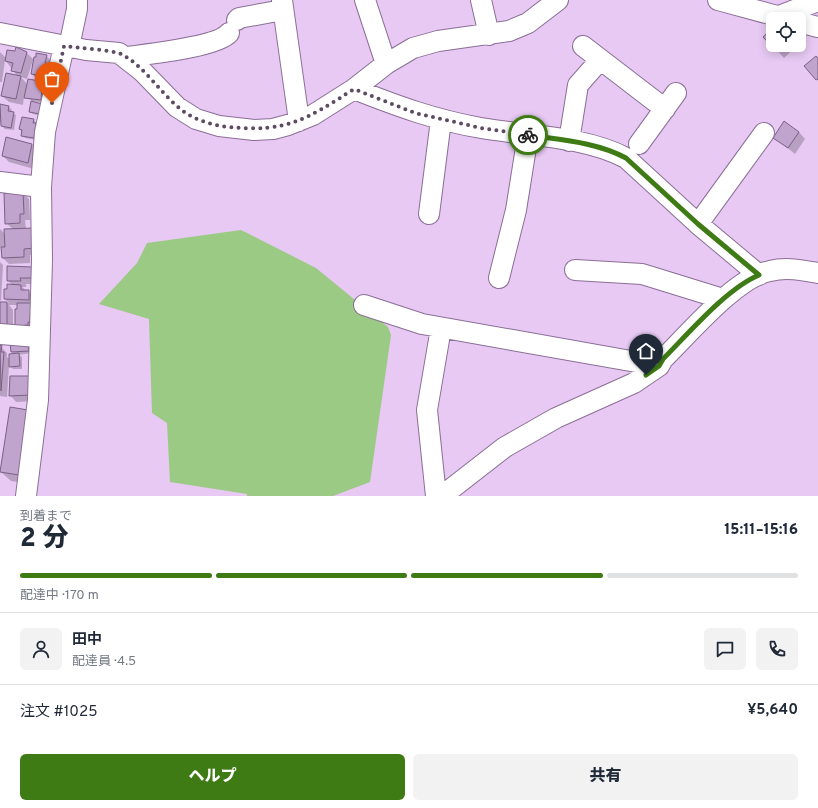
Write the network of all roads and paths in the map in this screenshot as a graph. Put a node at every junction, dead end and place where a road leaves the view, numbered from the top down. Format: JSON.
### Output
{"nodes":[{"id":1,"x":77,"y":0,"type":"edge"},
{"id":2,"x":365,"y":0,"type":"edge"},
{"id":3,"x":480,"y":0,"type":"edge"},
{"id":4,"x":558,"y":0,"type":"edge"},
{"id":5,"x":718,"y":0,"type":"edge"},
{"id":6,"x":818,"y":0,"type":"edge"},
{"id":7,"x":282,"y":5,"type":"edge"},
{"id":8,"x":753,"y":5,"type":"edge"},
{"id":9,"x":769,"y":12,"type":"edge"},
{"id":10,"x":795,"y":12,"type":"edge"},
{"id":11,"x":806,"y":24,"type":"edge"},
{"id":12,"x":818,"y":27,"type":"edge"},
{"id":13,"x":0,"y":33,"type":"edge"},
{"id":14,"x":489,"y":35,"type":"junction"},
{"id":15,"x":583,"y":46,"type":"dead end"},
{"id":16,"x":67,"y":47,"type":"junction"},
{"id":17,"x":127,"y":58,"type":"junction"},
{"id":18,"x":600,"y":60,"type":"junction"},
{"id":19,"x":386,"y":64,"type":"junction"},
{"id":20,"x":354,"y":89,"type":"junction"},
{"id":21,"x":676,"y":93,"type":"dead end"},
{"id":22,"x":665,"y":109,"type":"junction"},
{"id":23,"x":441,"y":120,"type":"junction"},
{"id":24,"x":299,"y":121,"type":"junction"},
{"id":25,"x":764,"y":133,"type":"dead end"},
{"id":26,"x":528,"y":135,"type":"junction"},
{"id":27,"x":570,"y":141,"type":"junction"},
{"id":28,"x":639,"y":144,"type":"dead end"},
{"id":29,"x":0,"y":182,"type":"edge"},
{"id":30,"x":41,"y":187,"type":"junction"},
{"id":31,"x":429,"y":214,"type":"dead end"},
{"id":32,"x":698,"y":224,"type":"junction"},
{"id":33,"x":575,"y":270,"type":"dead end"},
{"id":34,"x":818,"y":273,"type":"edge"},
{"id":35,"x":759,"y":275,"type":"junction"},
{"id":36,"x":499,"y":278,"type":"dead end"},
{"id":37,"x":723,"y":299,"type":"junction"},
{"id":38,"x":364,"y":305,"type":"dead end"},
{"id":39,"x":440,"y":328,"type":"junction"},
{"id":40,"x":0,"y":334,"type":"edge"},
{"id":41,"x":38,"y":337,"type":"junction"},
{"id":42,"x":659,"y":366,"type":"junction"},
{"id":43,"x":26,"y":496,"type":"edge"},
{"id":44,"x":436,"y":496,"type":"edge"},
{"id":45,"x":442,"y":496,"type":"edge"}],
"edges":[{"from":1,"to":16,"type":"street"},
{"from":2,"to":19,"type":"street"},
{"from":3,"to":14,"type":"street"},
{"from":4,"to":14,"type":"street"},
{"from":5,"to":8,"type":"street"},
{"from":6,"to":10,"type":"street"},
{"from":7,"to":17,"type":"street"},
{"from":7,"to":24,"type":"street"},
{"from":8,"to":9,"type":"street"},
{"from":11,"to":12,"type":"street"},
{"from":13,"to":16,"type":"street"},
{"from":14,"to":19,"type":"street"},
{"from":15,"to":18,"type":"street"},
{"from":16,"to":17,"type":"street"},
{"from":16,"to":30,"type":"street"},
{"from":17,"to":24,"type":"street"},
{"from":18,"to":22,"type":"street"},
{"from":18,"to":27,"type":"street"},
{"from":19,"to":20,"type":"street"},
{"from":20,"to":23,"type":"street"},
{"from":20,"to":24,"type":"street"},
{"from":21,"to":22,"type":"street"},
{"from":22,"to":28,"type":"street"},
{"from":23,"to":26,"type":"street"},
{"from":23,"to":31,"type":"street"},
{"from":25,"to":32,"type":"street"},
{"from":26,"to":27,"type":"street"},
{"from":26,"to":36,"type":"street"},
{"from":27,"to":32,"type":"street"},
{"from":29,"to":30,"type":"street"},
{"from":30,"to":41,"type":"street"},
{"from":32,"to":35,"type":"street"},
{"from":33,"to":37,"type":"street"},
{"from":34,"to":35,"type":"street"},
{"from":35,"to":37,"type":"street"},
{"from":37,"to":42,"type":"street"},
{"from":38,"to":39,"type":"street"},
{"from":39,"to":42,"type":"street"},
{"from":39,"to":44,"type":"street"},
{"from":40,"to":41,"type":"street"},
{"from":41,"to":43,"type":"street"},
{"from":42,"to":45,"type":"street"}]}
